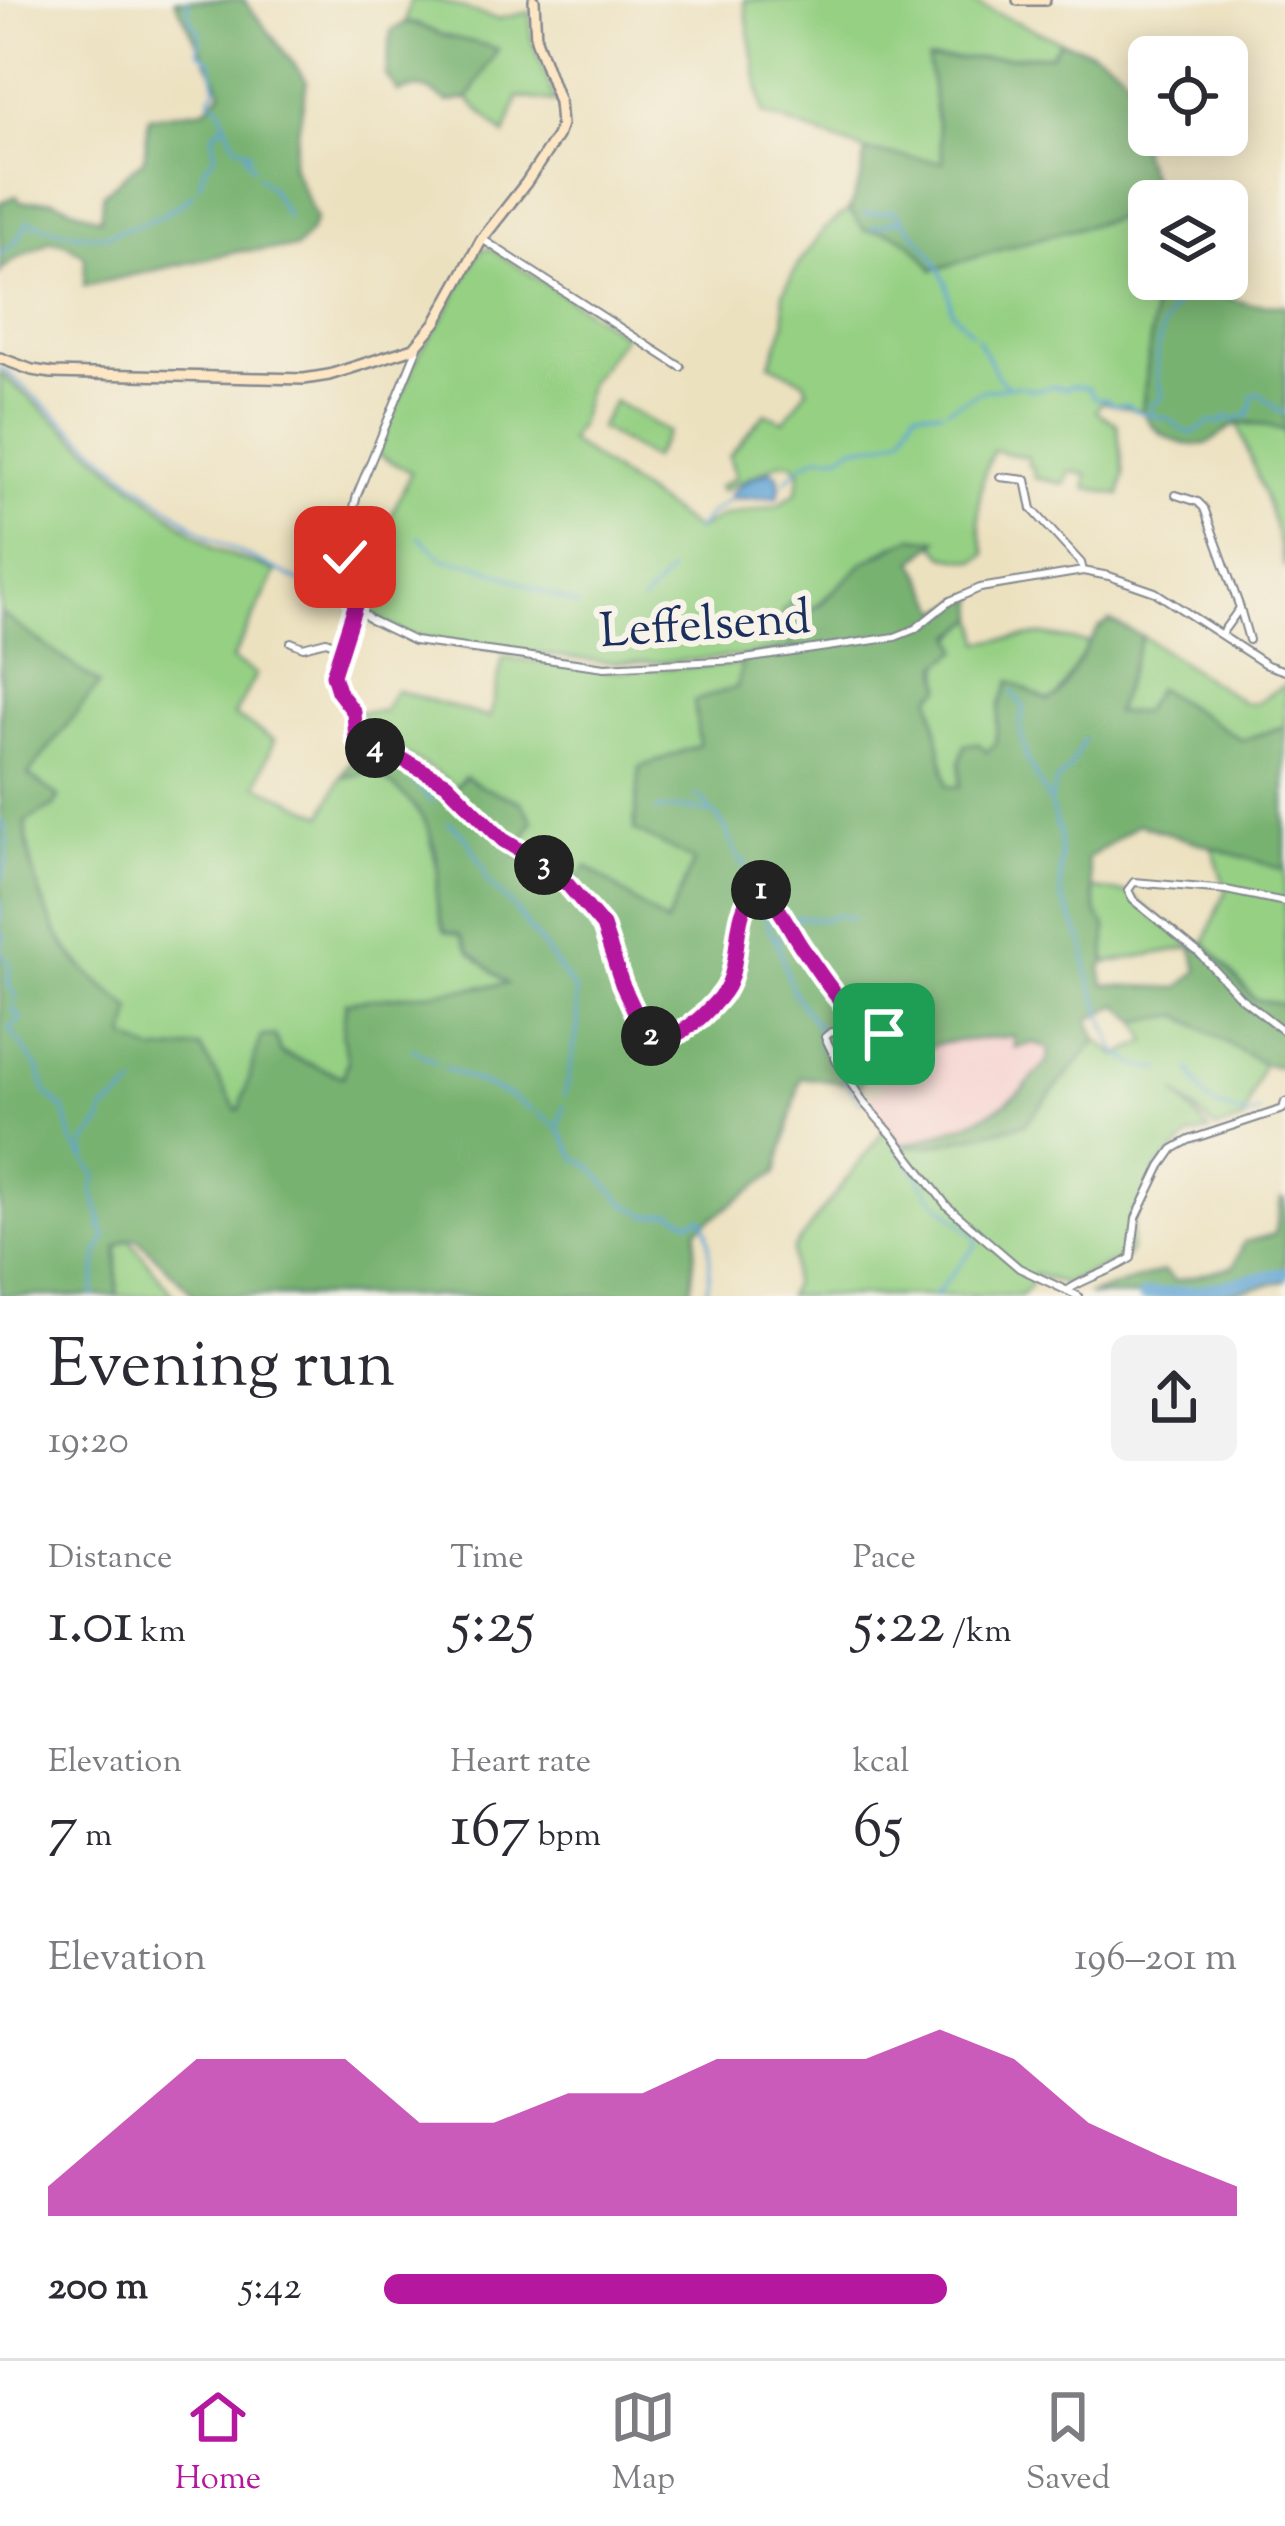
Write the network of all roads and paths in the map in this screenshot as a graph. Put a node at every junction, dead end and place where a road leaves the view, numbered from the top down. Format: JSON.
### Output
{"nodes":[{"id":1,"x":534,"y":0,"type":"edge"},
{"id":2,"x":1018,"y":0,"type":"edge"},
{"id":3,"x":1045,"y":0,"type":"edge"},
{"id":4,"x":482,"y":239,"type":"junction"},
{"id":5,"x":419,"y":344,"type":"junction"},
{"id":6,"x":0,"y":358,"type":"edge"},
{"id":7,"x":681,"y":367,"type":"dead end"},
{"id":8,"x":1000,"y":477,"type":"dead end"},
{"id":9,"x":1176,"y":495,"type":"dead end"},
{"id":10,"x":1083,"y":571,"type":"junction"},
{"id":11,"x":355,"y":606,"type":"junction"},
{"id":12,"x":1240,"y":608,"type":"junction"},
{"id":13,"x":1220,"y":635,"type":"junction"},
{"id":14,"x":1249,"y":640,"type":"dead end"},
{"id":15,"x":291,"y":642,"type":"dead end"},
{"id":16,"x":342,"y":647,"type":"junction"},
{"id":17,"x":1285,"y":671,"type":"edge"},
{"id":18,"x":1285,"y":902,"type":"edge"},
{"id":19,"x":1285,"y":1033,"type":"edge"},
{"id":20,"x":1285,"y":1102,"type":"edge"},
{"id":21,"x":1068,"y":1290,"type":"junction"},
{"id":22,"x":1078,"y":1296,"type":"edge"}],
"edges":[{"from":1,"to":4,"type":"street"},
{"from":2,"to":3,"type":"street"},
{"from":4,"to":5,"type":"street"},
{"from":4,"to":7,"type":"street"},
{"from":5,"to":6,"type":"street"},
{"from":5,"to":11,"type":"street"},
{"from":8,"to":10,"type":"street"},
{"from":9,"to":12,"type":"street"},
{"from":10,"to":11,"type":"street","name":"Leffelsend"},
{"from":10,"to":13,"type":"street"},
{"from":11,"to":16,"type":"street"},
{"from":12,"to":13,"type":"street"},
{"from":12,"to":14,"type":"street"},
{"from":13,"to":17,"type":"street"},
{"from":15,"to":16,"type":"street"},
{"from":16,"to":21,"type":"street"},
{"from":18,"to":19,"type":"street"},
{"from":20,"to":21,"type":"street"},
{"from":21,"to":22,"type":"street"}]}
